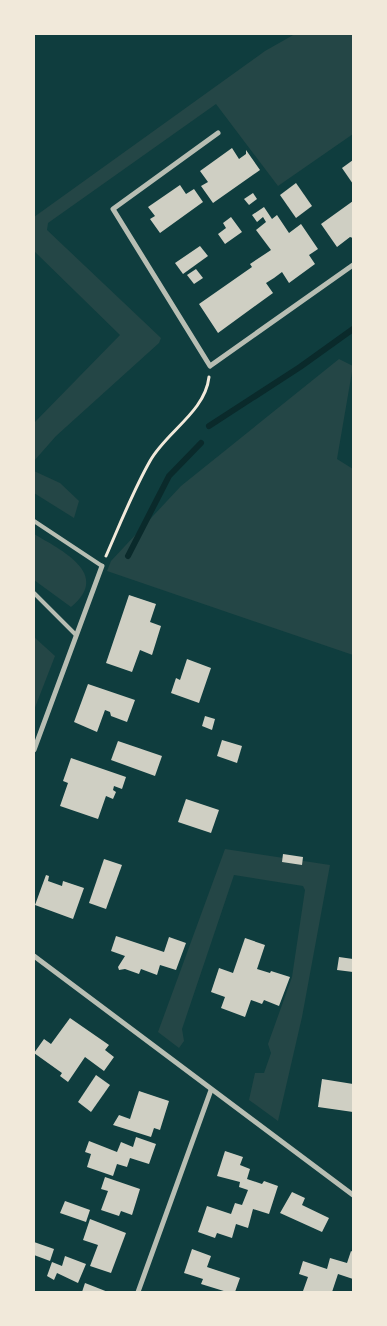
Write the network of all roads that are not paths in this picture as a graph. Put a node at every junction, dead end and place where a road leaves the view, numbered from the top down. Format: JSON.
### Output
{"nodes":[{"id":1,"x":218,"y":133,"type":"dead end"},
{"id":2,"x":353,"y":266,"type":"edge"},
{"id":3,"x":34,"y":521,"type":"edge"},
{"id":4,"x":102,"y":566,"type":"joint"},
{"id":5,"x":34,"y":594,"type":"edge"},
{"id":6,"x":76,"y":635,"type":"junction"},
{"id":7,"x":34,"y":750,"type":"edge"},
{"id":8,"x":34,"y":956,"type":"edge"},
{"id":9,"x":211,"y":1090,"type":"junction"},
{"id":10,"x":353,"y":1195,"type":"edge"},
{"id":11,"x":138,"y":1292,"type":"edge"}],
"edges":[{"from":1,"to":2,"type":"street"},
{"from":3,"to":4,"type":"lane"},
{"from":4,"to":6,"type":"street"},
{"from":5,"to":6,"type":"lane"},
{"from":6,"to":7,"type":"street"},
{"from":8,"to":9,"type":"street"},
{"from":9,"to":10,"type":"street"},
{"from":9,"to":11,"type":"street"}]}
